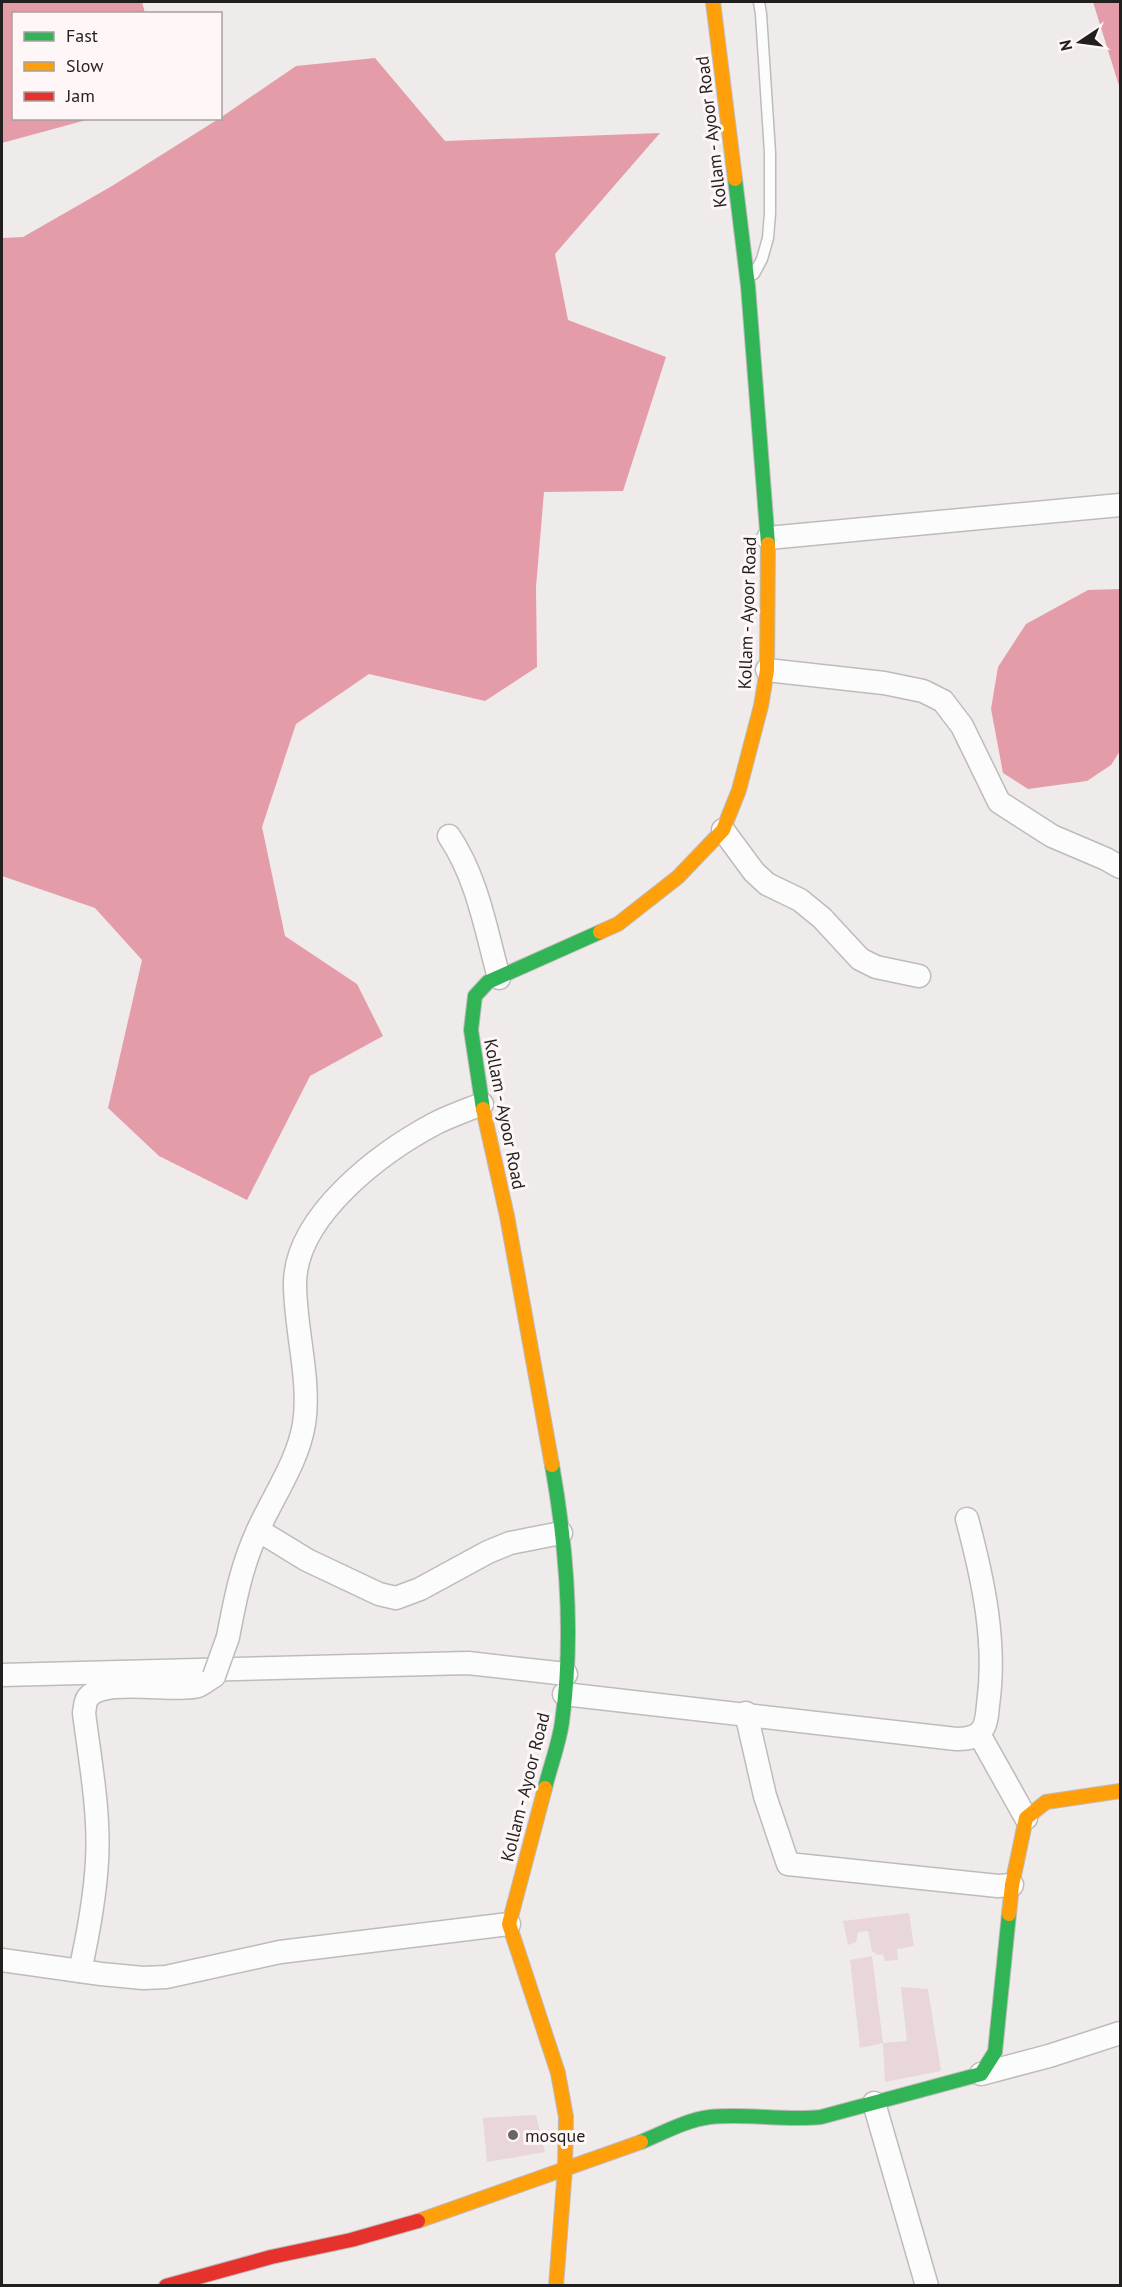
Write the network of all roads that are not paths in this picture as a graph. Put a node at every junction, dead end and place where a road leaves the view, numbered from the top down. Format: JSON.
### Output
{"nodes":[{"id":1,"x":759,"y":2,"type":"edge"},
{"id":2,"x":714,"y":8,"type":"edge"},
{"id":3,"x":748,"y":286,"type":"junction"},
{"id":4,"x":1120,"y":505,"type":"edge"},
{"id":5,"x":768,"y":538,"type":"junction"},
{"id":6,"x":767,"y":670,"type":"junction"},
{"id":7,"x":723,"y":830,"type":"junction"},
{"id":8,"x":449,"y":836,"type":"dead end"},
{"id":9,"x":1120,"y":867,"type":"edge"},
{"id":10,"x":919,"y":976,"type":"dead end"},
{"id":11,"x":499,"y":978,"type":"junction"},
{"id":12,"x":482,"y":1104,"type":"junction"},
{"id":13,"x":967,"y":1520,"type":"dead end"},
{"id":14,"x":258,"y":1530,"type":"junction"},
{"id":15,"x":561,"y":1533,"type":"junction"},
{"id":16,"x":2,"y":1675,"type":"edge"},
{"id":17,"x":565,"y":1684,"type":"junction"},
{"id":18,"x":746,"y":1713,"type":"junction"},
{"id":19,"x":979,"y":1734,"type":"junction"},
{"id":20,"x":1120,"y":1791,"type":"edge"},
{"id":21,"x":1026,"y":1818,"type":"junction"},
{"id":22,"x":1012,"y":1885,"type":"junction"},
{"id":23,"x":509,"y":1924,"type":"junction"},
{"id":24,"x":2,"y":1960,"type":"edge"},
{"id":25,"x":80,"y":1971,"type":"junction"},
{"id":26,"x":1120,"y":2033,"type":"edge"},
{"id":27,"x":981,"y":2074,"type":"junction"},
{"id":28,"x":874,"y":2103,"type":"junction"},
{"id":29,"x":565,"y":2168,"type":"junction"},
{"id":30,"x":166,"y":2286,"type":"edge"},
{"id":31,"x":556,"y":2286,"type":"edge"},
{"id":32,"x":927,"y":2286,"type":"edge"}],
"edges":[{"from":1,"to":3,"type":"lane"},
{"from":2,"to":3,"type":"main road","name":"Kollam - Ayoor Road"},
{"from":3,"to":5,"type":"main road","name":"Kollam - Ayoor Road"},
{"from":4,"to":5,"type":"street"},
{"from":5,"to":6,"type":"main road","name":"Kollam - Ayoor Road"},
{"from":6,"to":7,"type":"main road","name":"Kollam - Ayoor Road"},
{"from":6,"to":9,"type":"street"},
{"from":7,"to":10,"type":"street"},
{"from":7,"to":11,"type":"main road","name":"Kollam - Ayoor Road"},
{"from":8,"to":11,"type":"street"},
{"from":11,"to":12,"type":"main road","name":"Kollam - Ayoor Road"},
{"from":12,"to":14,"type":"street"},
{"from":12,"to":15,"type":"main road","name":"Kollam - Ayoor Road"},
{"from":13,"to":19,"type":"street"},
{"from":14,"to":15,"type":"street"},
{"from":14,"to":25,"type":"street","bridge":true},
{"from":15,"to":17,"type":"main road","name":"Kollam - Ayoor Road"},
{"from":16,"to":17,"type":"street"},
{"from":17,"to":18,"type":"street"},
{"from":17,"to":23,"type":"main road","name":"Kollam - Ayoor Road"},
{"from":18,"to":19,"type":"street"},
{"from":18,"to":22,"type":"street"},
{"from":19,"to":21,"type":"street"},
{"from":20,"to":21,"type":"main road"},
{"from":21,"to":22,"type":"main road"},
{"from":22,"to":27,"type":"main road"},
{"from":23,"to":25,"type":"street"},
{"from":23,"to":29,"type":"main road"},
{"from":24,"to":25,"type":"street"},
{"from":26,"to":27,"type":"street"},
{"from":27,"to":28,"type":"main road"},
{"from":28,"to":29,"type":"main road"},
{"from":28,"to":32,"type":"street"},
{"from":29,"to":30,"type":"main road"},
{"from":29,"to":31,"type":"main road"}]}
